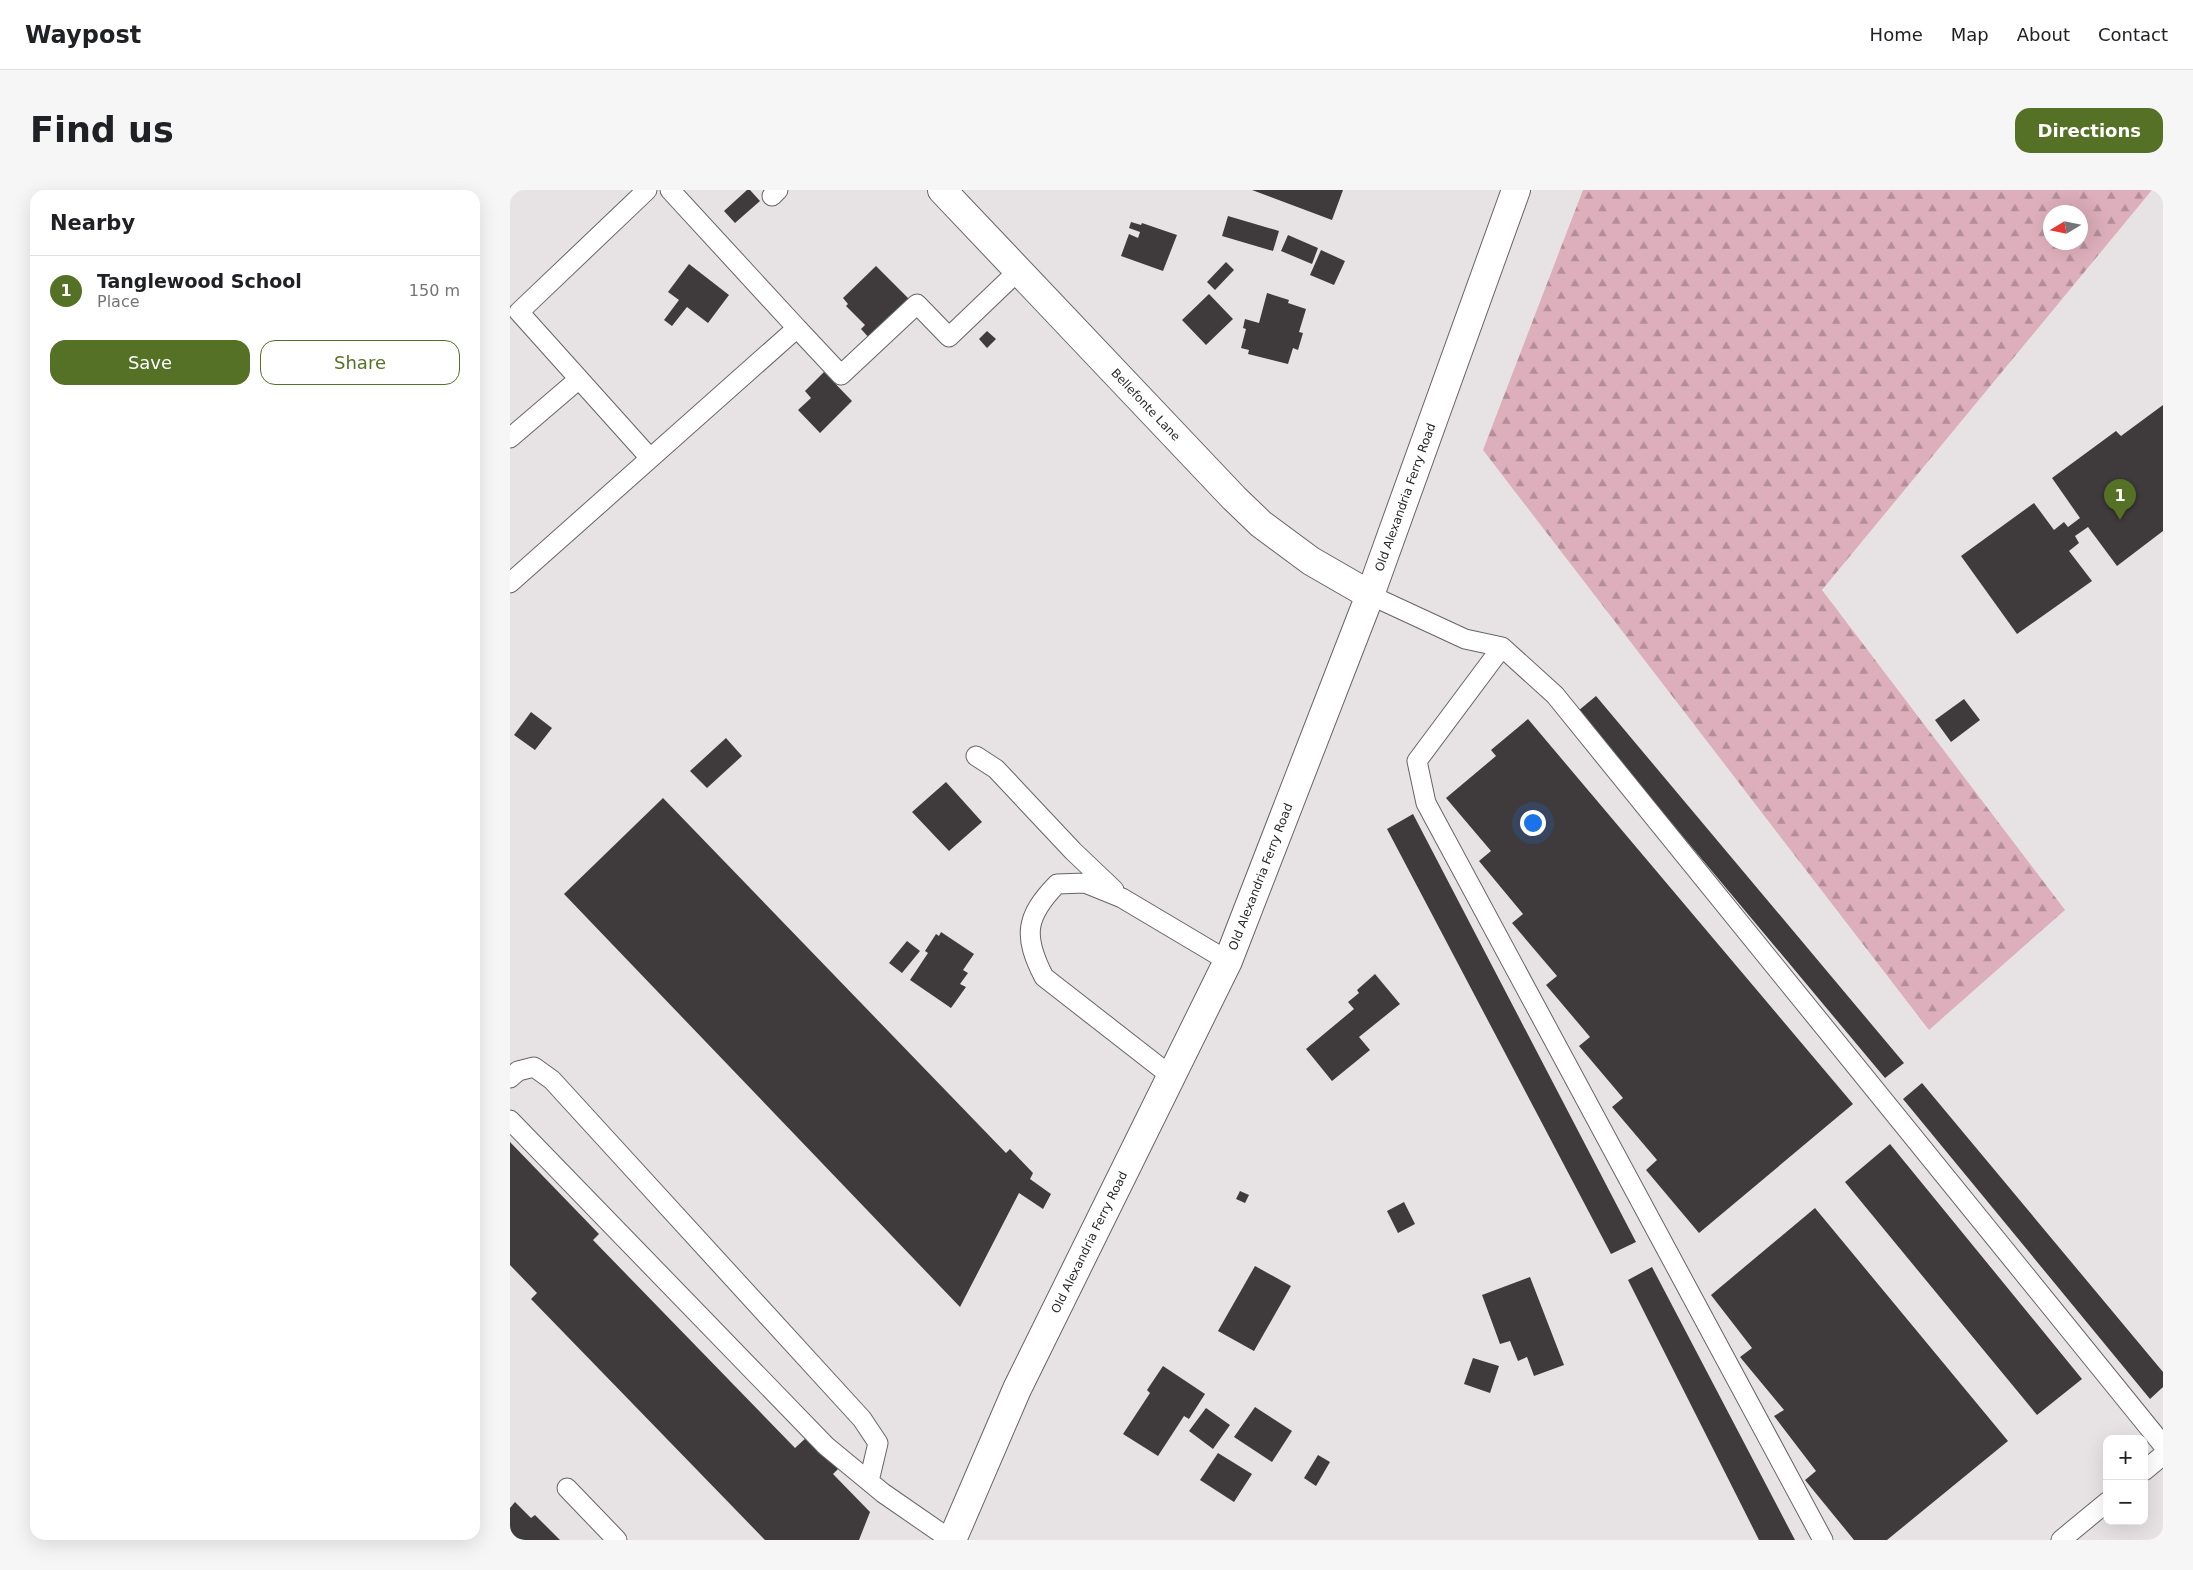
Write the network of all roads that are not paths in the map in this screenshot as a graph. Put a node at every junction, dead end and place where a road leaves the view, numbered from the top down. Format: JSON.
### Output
{"nodes":[{"id":1,"x":647,"y":190,"type":"edge"},
{"id":2,"x":670,"y":190,"type":"edge"},
{"id":3,"x":942,"y":190,"type":"edge"},
{"id":4,"x":1516,"y":190,"type":"edge"},
{"id":5,"x":1020,"y":270,"type":"junction"},
{"id":6,"x":797,"y":328,"type":"junction"},
{"id":7,"x":579,"y":379,"type":"junction"},
{"id":8,"x":510,"y":438,"type":"edge"},
{"id":9,"x":650,"y":458,"type":"junction"},
{"id":10,"x":510,"y":583,"type":"edge"},
{"id":11,"x":1370,"y":595,"type":"junction"},
{"id":12,"x":1502,"y":648,"type":"junction"},
{"id":13,"x":976,"y":756,"type":"dead end"},
{"id":14,"x":1122,"y":898,"type":"junction"},
{"id":15,"x":1228,"y":961,"type":"junction"},
{"id":16,"x":1171,"y":1076,"type":"junction"},
{"id":17,"x":510,"y":1078,"type":"edge"},
{"id":18,"x":510,"y":1120,"type":"edge"},
{"id":19,"x":2163,"y":1445,"type":"edge"},
{"id":20,"x":2163,"y":1455,"type":"edge"},
{"id":21,"x":2148,"y":1468,"type":"edge"},
{"id":22,"x":869,"y":1481,"type":"junction"},
{"id":23,"x":567,"y":1488,"type":"dead end"},
{"id":24,"x":2103,"y":1505,"type":"edge"},
{"id":25,"x":617,"y":1540,"type":"edge"},
{"id":26,"x":951,"y":1540,"type":"edge"},
{"id":27,"x":1823,"y":1540,"type":"edge"},
{"id":28,"x":2061,"y":1540,"type":"edge"}],
"edges":[{"from":1,"to":7,"type":"lane"},
{"from":2,"to":6,"type":"lane"},
{"from":3,"to":5,"type":"main road","name":"Bellefonte Lane"},
{"from":4,"to":11,"type":"main road","name":"Old Alexandria Ferry Road"},
{"from":5,"to":6,"type":"lane"},
{"from":5,"to":11,"type":"main road","name":"Bellefonte Lane"},
{"from":6,"to":9,"type":"lane"},
{"from":7,"to":8,"type":"lane"},
{"from":7,"to":9,"type":"lane"},
{"from":9,"to":10,"type":"lane"},
{"from":11,"to":12,"type":"lane"},
{"from":11,"to":15,"type":"main road","name":"Old Alexandria Ferry Road"},
{"from":12,"to":19,"type":"lane"},
{"from":12,"to":27,"type":"lane"},
{"from":13,"to":14,"type":"lane"},
{"from":14,"to":15,"type":"lane"},
{"from":14,"to":16,"type":"lane"},
{"from":15,"to":16,"type":"main road","name":"Old Alexandria Ferry Road"},
{"from":16,"to":26,"type":"main road","name":"Old Alexandria Ferry Road"},
{"from":17,"to":22,"type":"lane"},
{"from":18,"to":22,"type":"lane"},
{"from":20,"to":21,"type":"lane"},
{"from":22,"to":26,"type":"lane"},
{"from":23,"to":25,"type":"lane"},
{"from":24,"to":28,"type":"lane"}]}
